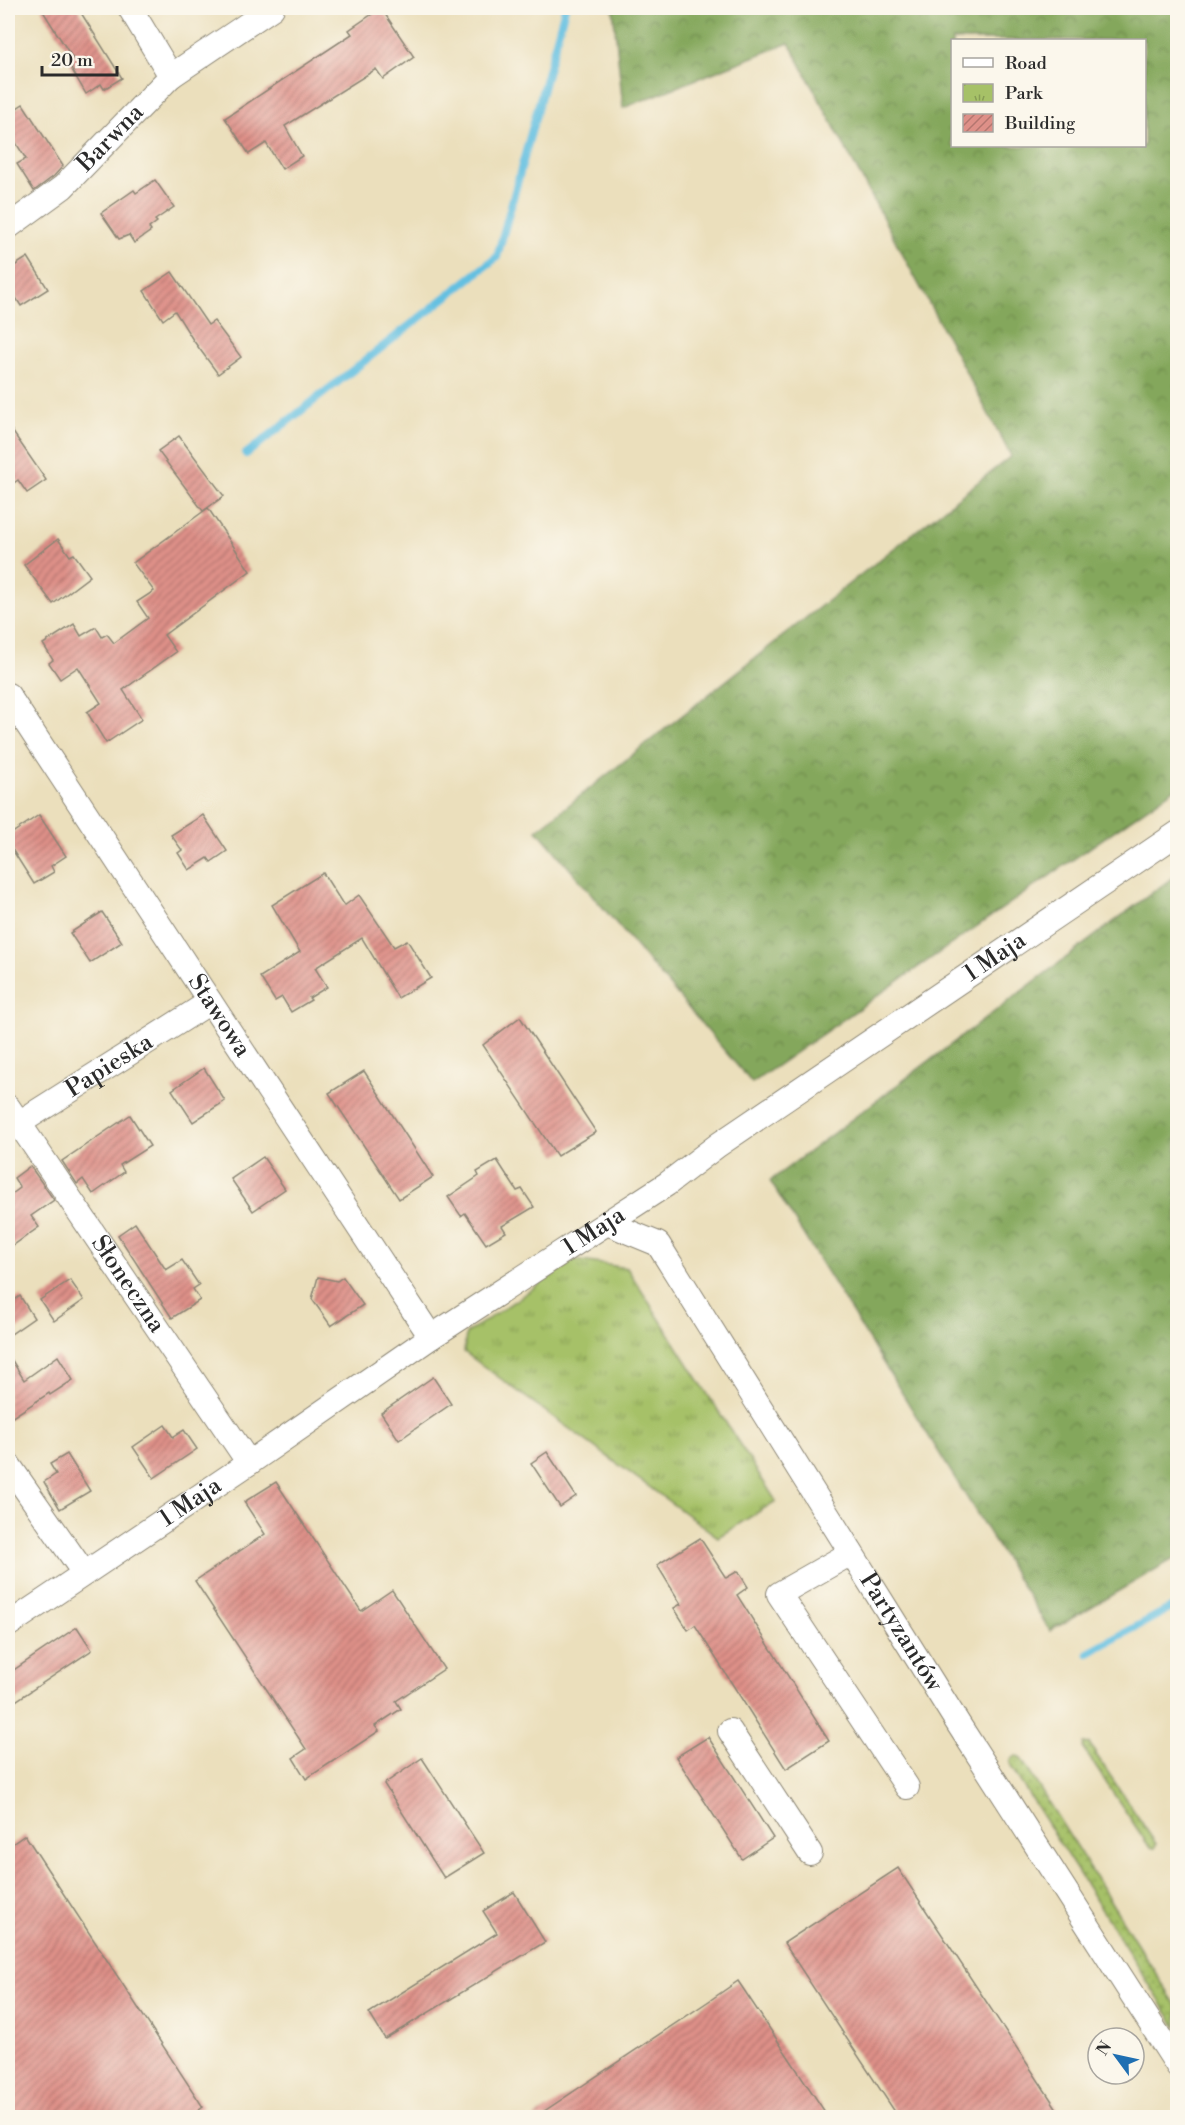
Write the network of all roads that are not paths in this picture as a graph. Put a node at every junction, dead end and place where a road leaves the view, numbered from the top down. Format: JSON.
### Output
{"nodes":[{"id":1,"x":130,"y":8,"type":"edge"},
{"id":2,"x":272,"y":8,"type":"edge"},
{"id":3,"x":171,"y":75,"type":"junction"},
{"id":4,"x":8,"y":227,"type":"edge"},
{"id":5,"x":8,"y":695,"type":"edge"},
{"id":6,"x":1178,"y":833,"type":"edge"},
{"id":7,"x":210,"y":1002,"type":"junction"},
{"id":8,"x":11,"y":1120,"type":"edge"},
{"id":9,"x":607,"y":1224,"type":"junction"},
{"id":10,"x":431,"y":1337,"type":"junction"},
{"id":11,"x":249,"y":1463,"type":"junction"},
{"id":12,"x":8,"y":1464,"type":"edge"},
{"id":13,"x":851,"y":1553,"type":"junction"},
{"id":14,"x":84,"y":1573,"type":"junction"},
{"id":15,"x":8,"y":1625,"type":"edge"},
{"id":16,"x":730,"y":1731,"type":"dead end"},
{"id":17,"x":907,"y":1787,"type":"dead end"},
{"id":18,"x":810,"y":1853,"type":"dead end"},
{"id":19,"x":1178,"y":2066,"type":"edge"}],
"edges":[{"from":1,"to":3,"type":"street"},
{"from":2,"to":3,"type":"street","name":"Barwna"},
{"from":3,"to":4,"type":"street","name":"Barwna"},
{"from":5,"to":7,"type":"street","name":"Stawowa"},
{"from":6,"to":9,"type":"street","name":"1 Maja"},
{"from":7,"to":8,"type":"street","name":"Papieska"},
{"from":7,"to":10,"type":"street","name":"Stawowa"},
{"from":8,"to":11,"type":"street","name":"Słoneczna"},
{"from":9,"to":10,"type":"street","name":"1 Maja"},
{"from":9,"to":13,"type":"street","name":"Partyzantów"},
{"from":10,"to":11,"type":"street","name":"1 Maja"},
{"from":11,"to":14,"type":"street","name":"1 Maja"},
{"from":12,"to":14,"type":"street"},
{"from":13,"to":17,"type":"street"},
{"from":13,"to":19,"type":"street","name":"Partyzantów"},
{"from":14,"to":15,"type":"street","name":"1 Maja"},
{"from":16,"to":18,"type":"street"}]}
